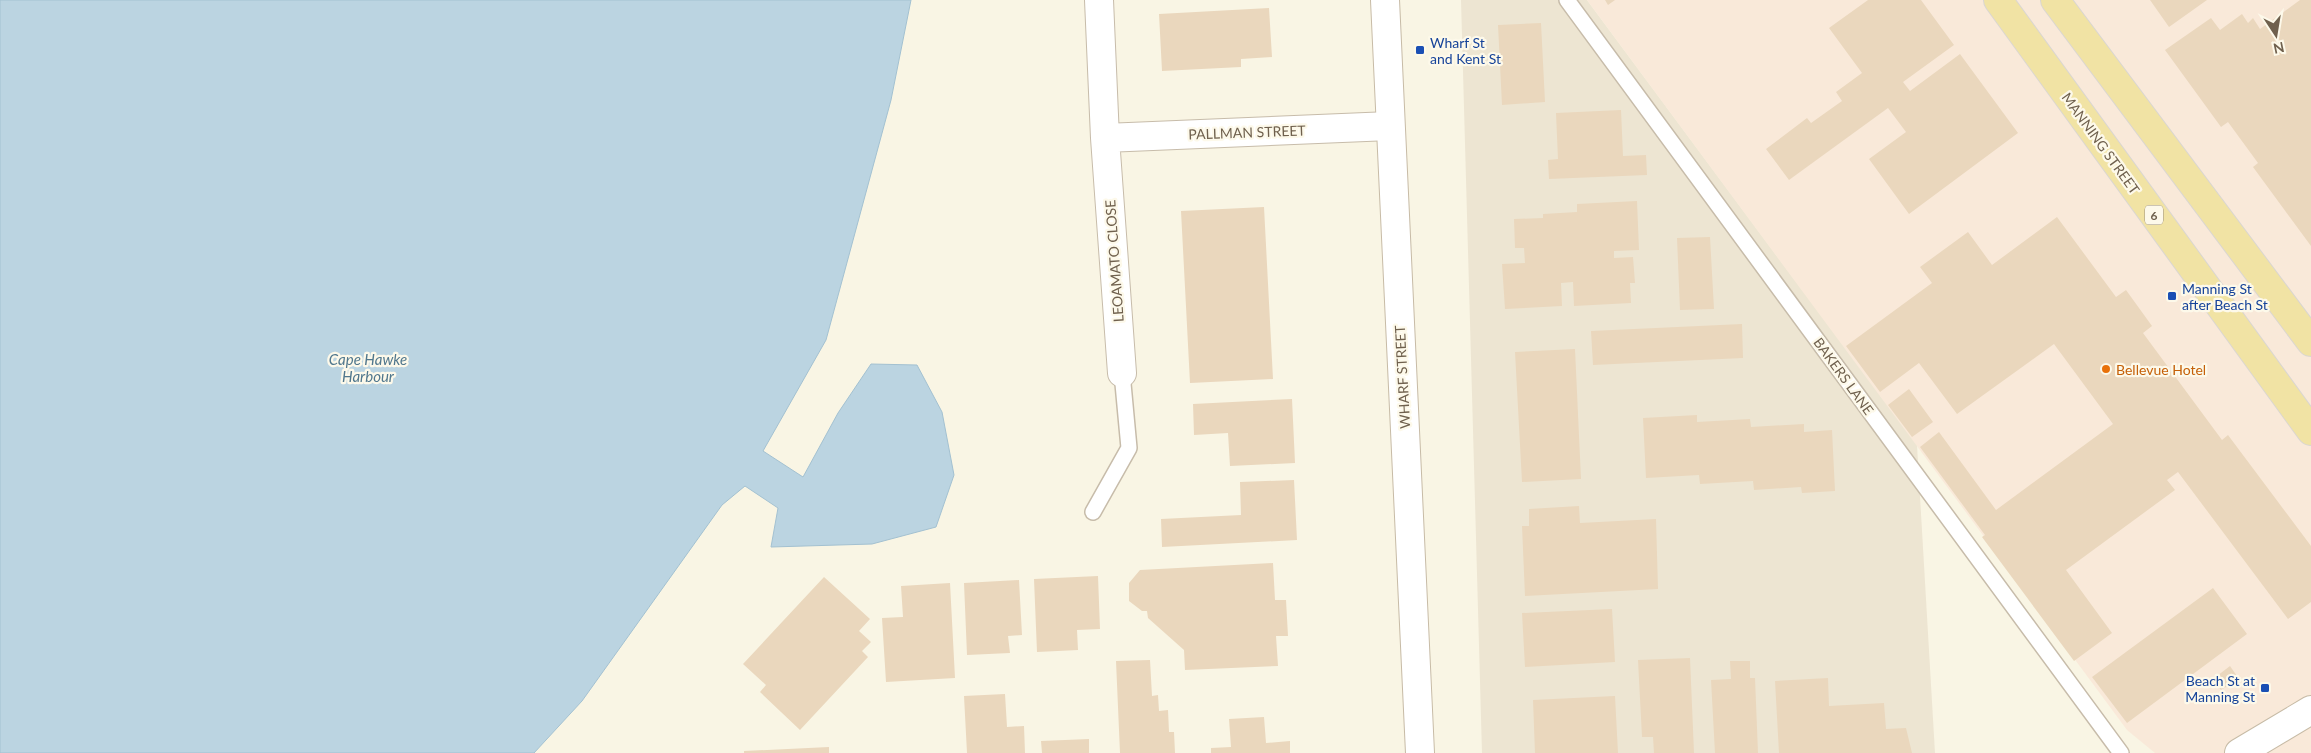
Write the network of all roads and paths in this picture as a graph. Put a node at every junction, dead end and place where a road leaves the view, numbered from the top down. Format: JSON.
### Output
{"nodes":[{"id":1,"x":1099,"y":0,"type":"edge"},
{"id":2,"x":1385,"y":0,"type":"edge"},
{"id":3,"x":1567,"y":0,"type":"edge"},
{"id":4,"x":1998,"y":0,"type":"edge"},
{"id":5,"x":2055,"y":0,"type":"edge"},
{"id":6,"x":1390,"y":126,"type":"junction"},
{"id":7,"x":1105,"y":138,"type":"junction"},
{"id":8,"x":2311,"y":342,"type":"edge"},
{"id":9,"x":1122,"y":373,"type":"joint"},
{"id":10,"x":2311,"y":431,"type":"edge"},
{"id":11,"x":1093,"y":512,"type":"dead end"},
{"id":12,"x":2311,"y":710,"type":"edge"},
{"id":13,"x":1420,"y":753,"type":"edge"},
{"id":14,"x":2121,"y":753,"type":"edge"},
{"id":15,"x":2239,"y":753,"type":"edge"}],
"edges":[{"from":1,"to":7,"type":"street","name":"LEOAMATO CLOSE"},
{"from":2,"to":6,"type":"street","name":"WHARF STREET"},
{"from":3,"to":14,"type":"lane","name":"BAKERS LANE"},
{"from":4,"to":10,"type":"main road","name":"MANNING STREET","number":"6"},
{"from":5,"to":8,"type":"main road"},
{"from":6,"to":7,"type":"street","name":"PALLMAN STREET"},
{"from":6,"to":13,"type":"street","name":"WHARF STREET"},
{"from":7,"to":9,"type":"street","name":"LEOAMATO CLOSE"},
{"from":9,"to":11,"type":"lane","name":"LEOAMATO CLOSE"},
{"from":12,"to":15,"type":"street"}]}
